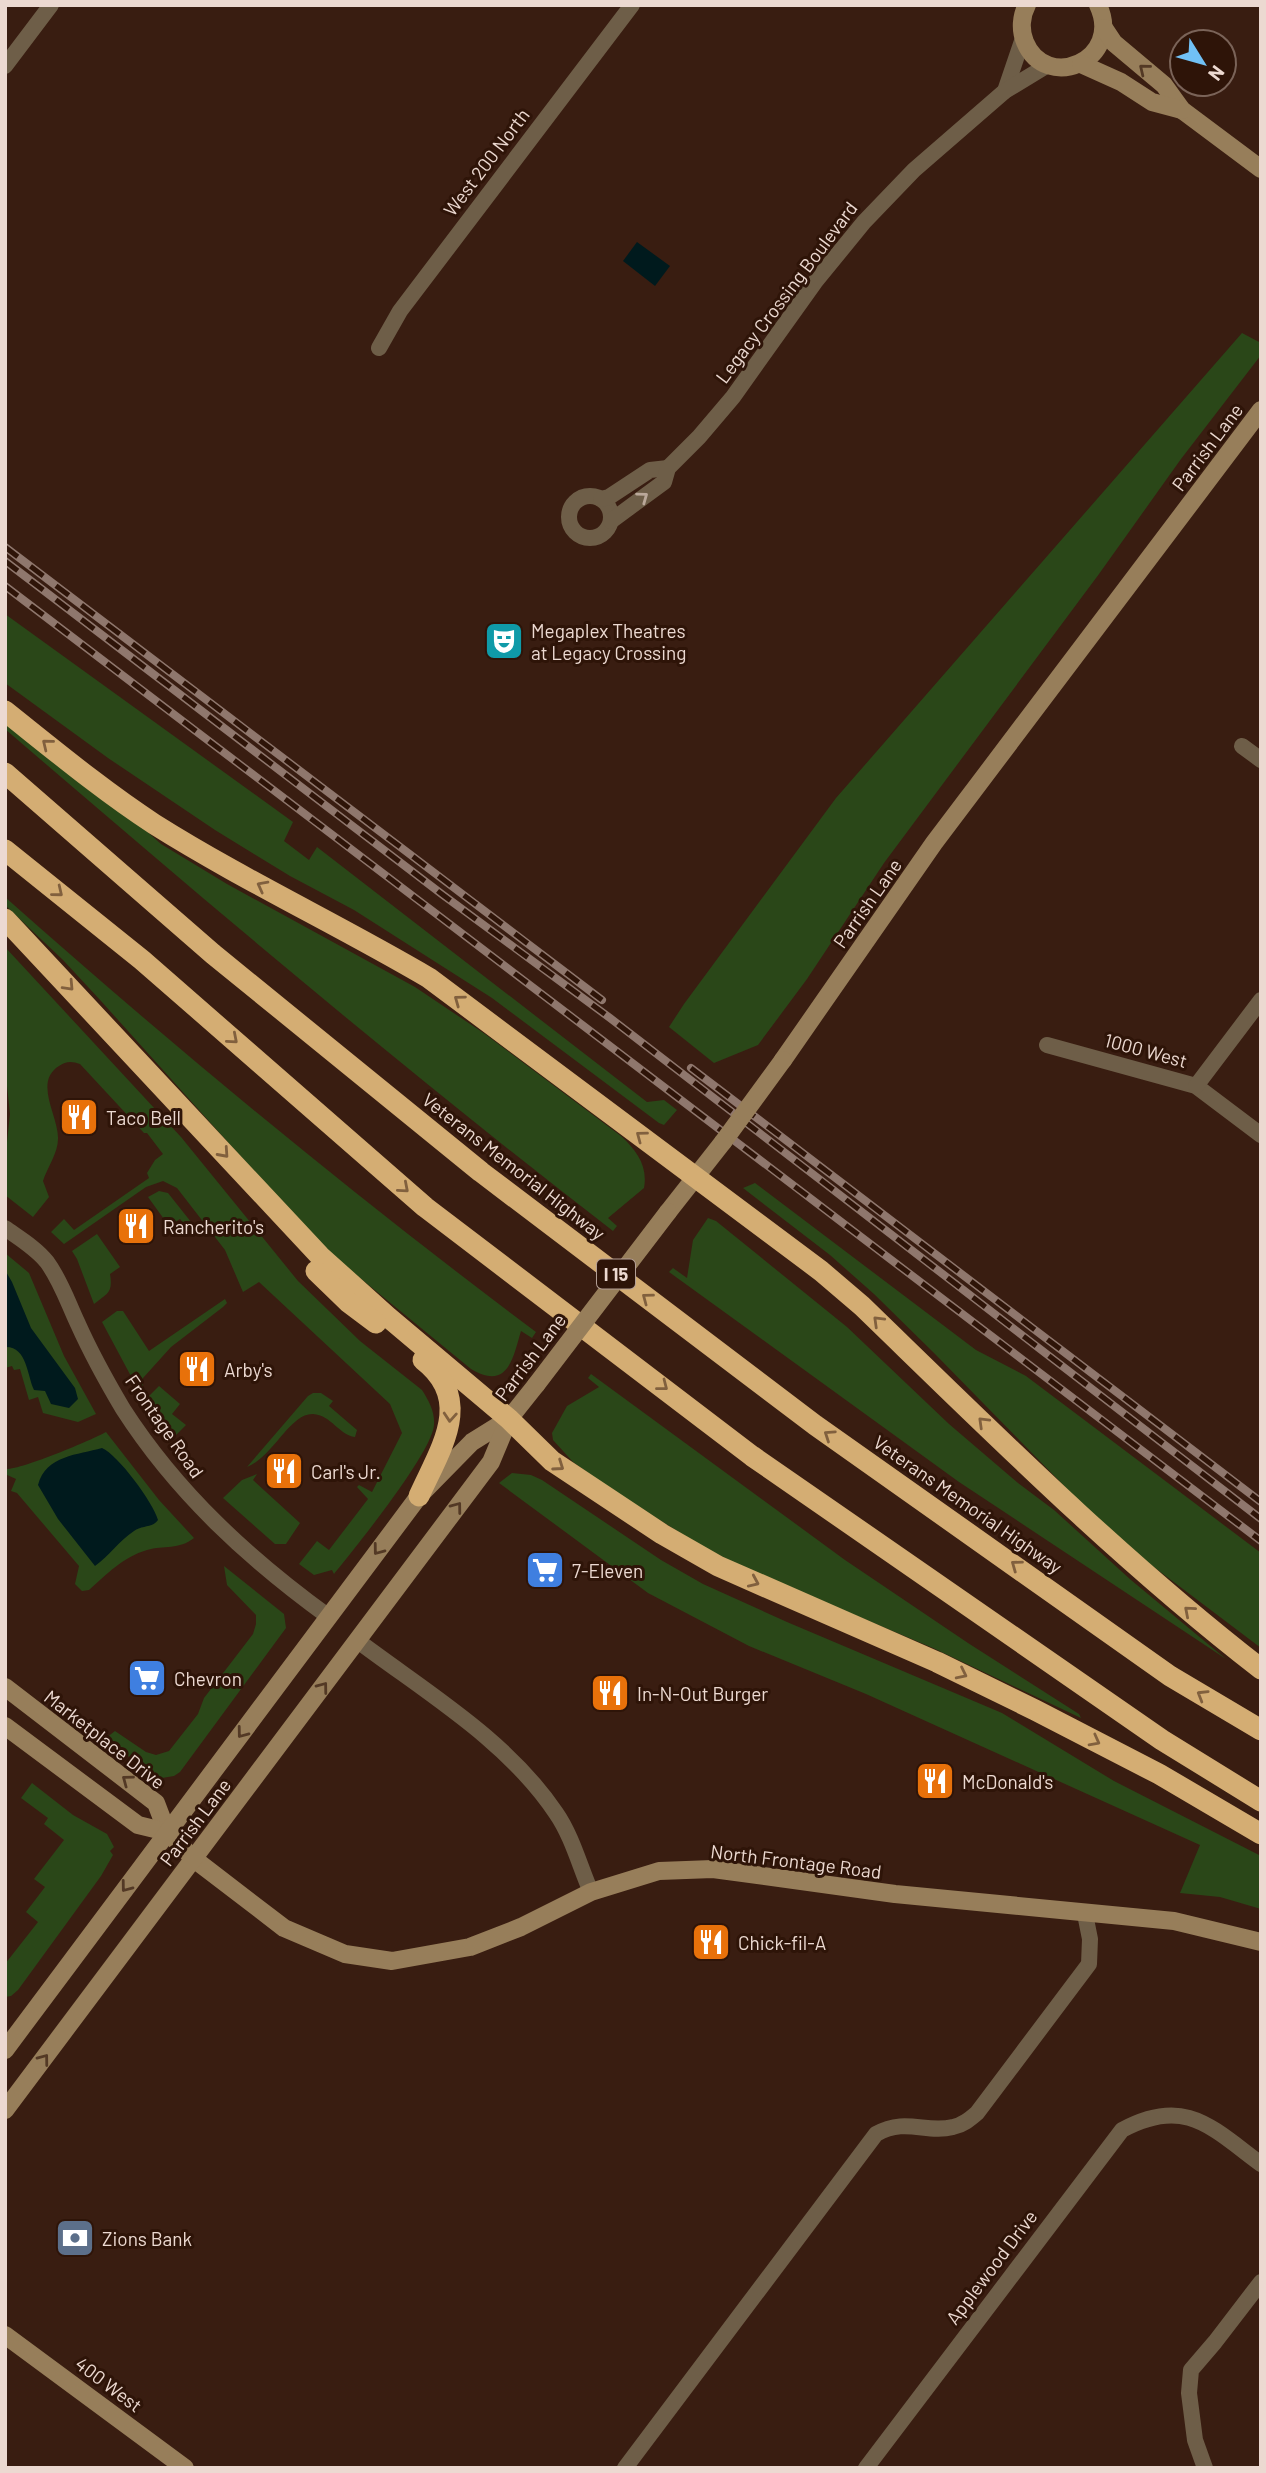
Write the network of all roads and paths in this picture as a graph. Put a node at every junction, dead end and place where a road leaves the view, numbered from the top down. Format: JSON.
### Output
{"nodes":[{"id":1,"x":51,"y":5,"type":"edge"},
{"id":2,"x":632,"y":5,"type":"edge"},
{"id":3,"x":1098,"y":5,"type":"edge"},
{"id":4,"x":1023,"y":7,"type":"edge"},
{"id":5,"x":1104,"y":28,"type":"junction"},
{"id":6,"x":1023,"y":38,"type":"junction"},
{"id":7,"x":1081,"y":64,"type":"junction"},
{"id":8,"x":1048,"y":65,"type":"junction"},
{"id":9,"x":5,"y":66,"type":"edge"},
{"id":10,"x":1005,"y":91,"type":"junction"},
{"id":11,"x":1182,"y":110,"type":"junction"},
{"id":12,"x":1261,"y":169,"type":"edge"},
{"id":13,"x":379,"y":348,"type":"dead end"},
{"id":14,"x":1261,"y":410,"type":"edge"},
{"id":15,"x":668,"y":468,"type":"junction"},
{"id":16,"x":601,"y":499,"type":"junction"},
{"id":17,"x":611,"y":522,"type":"junction"},
{"id":18,"x":5,"y":711,"type":"edge"},
{"id":19,"x":1242,"y":746,"type":"dead end"},
{"id":20,"x":1261,"y":760,"type":"edge"},
{"id":21,"x":5,"y":773,"type":"edge"},
{"id":22,"x":5,"y":850,"type":"edge"},
{"id":23,"x":5,"y":919,"type":"edge"},
{"id":24,"x":1261,"y":1000,"type":"edge"},
{"id":25,"x":1047,"y":1045,"type":"dead end"},
{"id":26,"x":1196,"y":1086,"type":"junction"},
{"id":27,"x":1261,"y":1135,"type":"edge"},
{"id":28,"x":696,"y":1177,"type":"junction"},
{"id":29,"x":270,"y":1204,"type":"junction"},
{"id":30,"x":5,"y":1228,"type":"edge"},
{"id":31,"x":509,"y":1419,"type":"junction"},
{"id":32,"x":419,"y":1496,"type":"junction"},
{"id":33,"x":329,"y":1617,"type":"junction"},
{"id":34,"x":358,"y":1641,"type":"junction"},
{"id":35,"x":1261,"y":1669,"type":"edge"},
{"id":36,"x":5,"y":1687,"type":"edge"},
{"id":37,"x":5,"y":1727,"type":"edge"},
{"id":38,"x":1261,"y":1730,"type":"edge"},
{"id":39,"x":1261,"y":1801,"type":"edge"},
{"id":40,"x":167,"y":1832,"type":"junction"},
{"id":41,"x":1261,"y":1834,"type":"edge"},
{"id":42,"x":194,"y":1859,"type":"junction"},
{"id":43,"x":592,"y":1892,"type":"junction"},
{"id":44,"x":1085,"y":1914,"type":"junction"},
{"id":45,"x":1261,"y":1942,"type":"edge"},
{"id":46,"x":5,"y":2050,"type":"edge"},
{"id":47,"x":5,"y":2109,"type":"edge"},
{"id":48,"x":1261,"y":2164,"type":"edge"},
{"id":49,"x":1261,"y":2282,"type":"edge"},
{"id":50,"x":6,"y":2335,"type":"edge"},
{"id":51,"x":185,"y":2468,"type":"edge"},
{"id":52,"x":625,"y":2468,"type":"edge"},
{"id":53,"x":866,"y":2468,"type":"edge"},
{"id":54,"x":1205,"y":2468,"type":"edge"}],
"edges":[{"from":1,"to":9,"type":"street"},
{"from":2,"to":13,"type":"street","name":"West 200 North"},
{"from":3,"to":5,"type":"main road"},
{"from":4,"to":6,"type":"main road"},
{"from":5,"to":7,"type":"main road"},
{"from":11,"to":5,"type":"main road","one_way":true},
{"from":6,"to":8,"type":"main road"},
{"from":6,"to":10,"type":"street"},
{"from":7,"to":8,"type":"main road"},
{"from":7,"to":11,"type":"main road"},
{"from":8,"to":10,"type":"street","name":"Legacy Crossing Boulevard"},
{"from":10,"to":15,"type":"street","name":"Legacy Crossing Boulevard"},
{"from":11,"to":12,"type":"main road"},
{"from":14,"to":28,"type":"main road","name":"Parrish Lane","bridge":true},
{"from":15,"to":16,"type":"street","name":"Legacy Crossing Boulevard"},
{"from":17,"to":15,"type":"street","name":"Legacy Crossing Boulevard","one_way":true},
{"from":16,"to":17,"type":"street"},
{"from":16,"to":17,"type":"street","name":"Legacy Crossing Boulevard"},
{"from":28,"to":18,"type":"highway","one_way":true},
{"from":19,"to":20,"type":"street"},
{"from":38,"to":21,"type":"highway","name":"Veterans Memorial Highway","number":"I 15","one_way":true},
{"from":22,"to":39,"type":"highway","one_way":true},
{"from":23,"to":29,"type":"highway","one_way":true},
{"from":24,"to":26,"type":"street"},
{"from":25,"to":26,"type":"street","name":"1000 West"},
{"from":26,"to":27,"type":"street","name":"1000 West"},
{"from":28,"to":31,"type":"main road","name":"Parrish Lane","bridge":true},
{"from":35,"to":28,"type":"highway","one_way":true},
{"from":29,"to":31,"type":"highway"},
{"from":29,"to":32,"type":"highway","one_way":true},
{"from":30,"to":33,"type":"street","name":"Frontage Road"},
{"from":31,"to":32,"type":"main road","name":"Parrish Lane"},
{"from":34,"to":31,"type":"main road","name":"Parrish Lane","one_way":true},
{"from":31,"to":41,"type":"highway","one_way":true},
{"from":32,"to":33,"type":"main road","name":"Parrish Lane","one_way":true},
{"from":33,"to":40,"type":"main road","name":"Parrish Lane","one_way":true},
{"from":42,"to":34,"type":"main road","name":"Parrish Lane","one_way":true},
{"from":34,"to":43,"type":"street"},
{"from":40,"to":36,"type":"main road","name":"Marketplace Drive","one_way":true},
{"from":37,"to":40,"type":"main road","name":"Marketplace Drive"},
{"from":40,"to":42,"type":"main road","name":"Marketplace Drive"},
{"from":40,"to":46,"type":"main road","name":"Parrish Lane","one_way":true},
{"from":42,"to":43,"type":"main road","name":"North Frontage Road"},
{"from":47,"to":42,"type":"main road","name":"Parrish Lane","one_way":true},
{"from":43,"to":44,"type":"main road","name":"North Frontage Road"},
{"from":44,"to":45,"type":"main road","name":"North Frontage Road"},
{"from":44,"to":52,"type":"street"},
{"from":48,"to":53,"type":"street","name":"Applewood Drive"},
{"from":49,"to":54,"type":"street"},
{"from":50,"to":51,"type":"main road","name":"400 West"}]}
